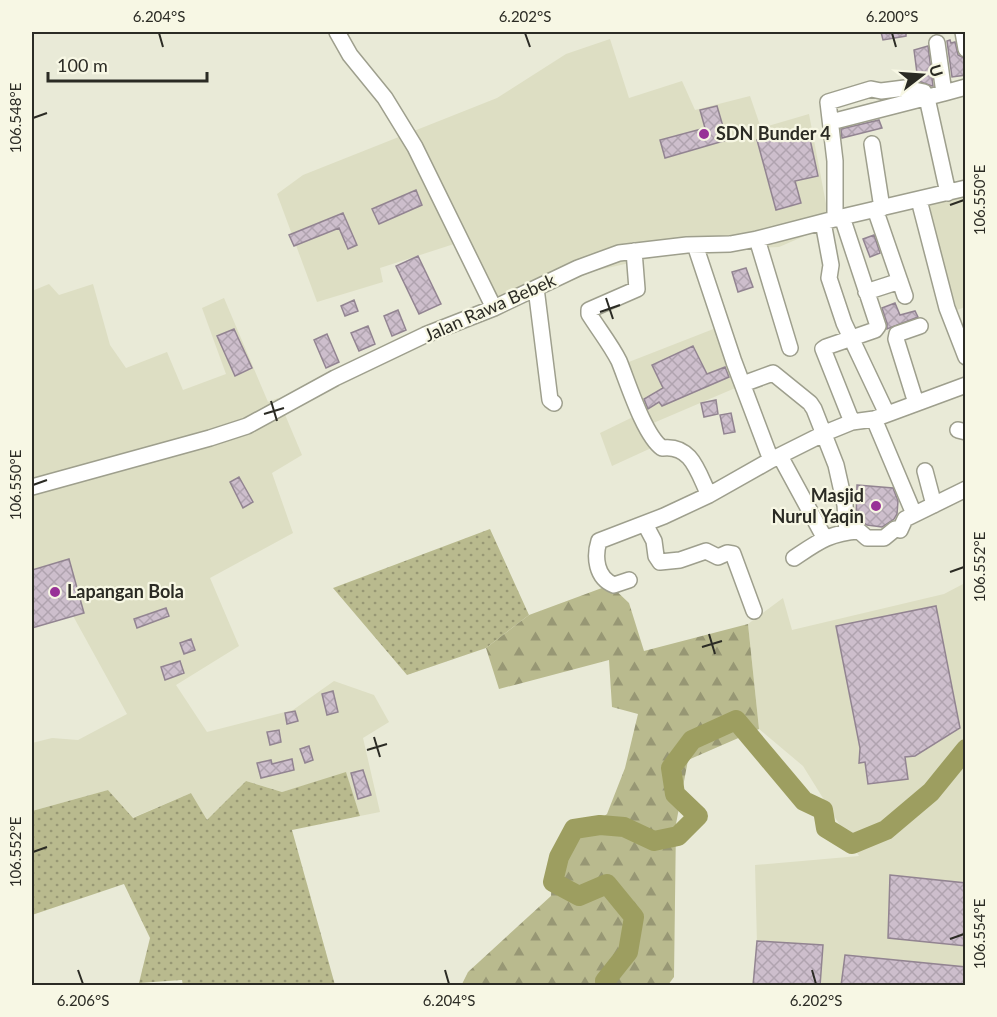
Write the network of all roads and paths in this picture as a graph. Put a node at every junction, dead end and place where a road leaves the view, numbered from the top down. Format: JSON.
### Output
{"nodes":[{"id":1,"x":337,"y":32,"type":"edge"},
{"id":2,"x":963,"y":32,"type":"edge"},
{"id":3,"x":937,"y":43,"type":"dead end"},
{"id":4,"x":966,"y":49,"type":"edge"},
{"id":5,"x":966,"y":87,"type":"edge"},
{"id":6,"x":944,"y":93,"type":"junction"},
{"id":7,"x":927,"y":98,"type":"junction"},
{"id":8,"x":831,"y":122,"type":"junction"},
{"id":9,"x":872,"y":144,"type":"dead end"},
{"id":10,"x":966,"y":188,"type":"edge"},
{"id":11,"x":948,"y":193,"type":"junction"},
{"id":12,"x":919,"y":200,"type":"junction"},
{"id":13,"x":879,"y":209,"type":"junction"},
{"id":14,"x":833,"y":219,"type":"junction"},
{"id":15,"x":757,"y":239,"type":"junction"},
{"id":16,"x":695,"y":245,"type":"junction"},
{"id":17,"x":634,"y":251,"type":"junction"},
{"id":18,"x":900,"y":281,"type":"junction"},
{"id":19,"x":536,"y":288,"type":"junction"},
{"id":20,"x":866,"y":292,"type":"junction"},
{"id":21,"x":905,"y":296,"type":"dead end"},
{"id":22,"x":494,"y":308,"type":"junction"},
{"id":23,"x":920,"y":326,"type":"dead end"},
{"id":24,"x":850,"y":339,"type":"junction"},
{"id":25,"x":790,"y":348,"type":"dead end"},
{"id":26,"x":966,"y":357,"type":"edge"},
{"id":27,"x":743,"y":384,"type":"junction"},
{"id":28,"x":966,"y":385,"type":"edge"},
{"id":29,"x":554,"y":403,"type":"dead end"},
{"id":30,"x":916,"y":403,"type":"junction"},
{"id":31,"x":880,"y":417,"type":"junction"},
{"id":32,"x":852,"y":422,"type":"junction"},
{"id":33,"x":825,"y":433,"type":"junction"},
{"id":34,"x":776,"y":458,"type":"junction"},
{"id":35,"x":926,"y":471,"type":"dead end"},
{"id":36,"x":32,"y":487,"type":"edge"},
{"id":37,"x":966,"y":489,"type":"edge"},
{"id":38,"x":709,"y":495,"type":"junction"},
{"id":39,"x":934,"y":505,"type":"junction"},
{"id":40,"x":914,"y":514,"type":"junction"},
{"id":41,"x":645,"y":524,"type":"junction"},
{"id":42,"x":847,"y":532,"type":"junction"},
{"id":43,"x":824,"y":537,"type":"junction"},
{"id":44,"x":794,"y":558,"type":"dead end"},
{"id":45,"x":628,"y":580,"type":"dead end"},
{"id":46,"x":754,"y":612,"type":"dead end"}],
"edges":[{"from":1,"to":22,"type":"street"},
{"from":2,"to":4,"type":"street"},
{"from":3,"to":6,"type":"street"},
{"from":5,"to":6,"type":"street"},
{"from":6,"to":7,"type":"street"},
{"from":7,"to":8,"type":"street"},
{"from":7,"to":8,"type":"street"},
{"from":7,"to":11,"type":"street"},
{"from":8,"to":14,"type":"street"},
{"from":9,"to":13,"type":"street"},
{"from":10,"to":11,"type":"street","name":"Jalan Rawa Bebek"},
{"from":11,"to":12,"type":"street","name":"Jalan Rawa Bebek"},
{"from":12,"to":13,"type":"street","name":"Jalan Rawa Bebek"},
{"from":12,"to":26,"type":"street"},
{"from":13,"to":14,"type":"street","name":"Jalan Rawa Bebek"},
{"from":13,"to":18,"type":"street"},
{"from":14,"to":15,"type":"street","name":"Jalan Rawa Bebek"},
{"from":14,"to":20,"type":"street"},
{"from":14,"to":24,"type":"street"},
{"from":15,"to":16,"type":"street","name":"Jalan Rawa Bebek"},
{"from":15,"to":25,"type":"street"},
{"from":16,"to":17,"type":"street","name":"Jalan Rawa Bebek"},
{"from":16,"to":27,"type":"street"},
{"from":17,"to":19,"type":"street","name":"Jalan Rawa Bebek"},
{"from":17,"to":38,"type":"street"},
{"from":18,"to":20,"type":"street"},
{"from":18,"to":21,"type":"street"},
{"from":19,"to":22,"type":"street","name":"Jalan Rawa Bebek"},
{"from":19,"to":29,"type":"street"},
{"from":20,"to":24,"type":"street"},
{"from":22,"to":36,"type":"street","name":"Jalan Rawa Bebek"},
{"from":23,"to":30,"type":"street"},
{"from":24,"to":31,"type":"street"},
{"from":24,"to":32,"type":"street"},
{"from":27,"to":33,"type":"street"},
{"from":27,"to":34,"type":"street"},
{"from":28,"to":30,"type":"street"},
{"from":30,"to":31,"type":"street"},
{"from":31,"to":32,"type":"street"},
{"from":31,"to":40,"type":"street"},
{"from":32,"to":33,"type":"street"},
{"from":33,"to":34,"type":"street"},
{"from":33,"to":42,"type":"street"},
{"from":34,"to":38,"type":"street"},
{"from":34,"to":43,"type":"street"},
{"from":35,"to":39,"type":"street"},
{"from":37,"to":39,"type":"street"},
{"from":38,"to":41,"type":"street"},
{"from":39,"to":40,"type":"street"},
{"from":40,"to":42,"type":"street"},
{"from":41,"to":45,"type":"street"},
{"from":41,"to":46,"type":"street"},
{"from":42,"to":43,"type":"street"},
{"from":43,"to":44,"type":"street"}]}
